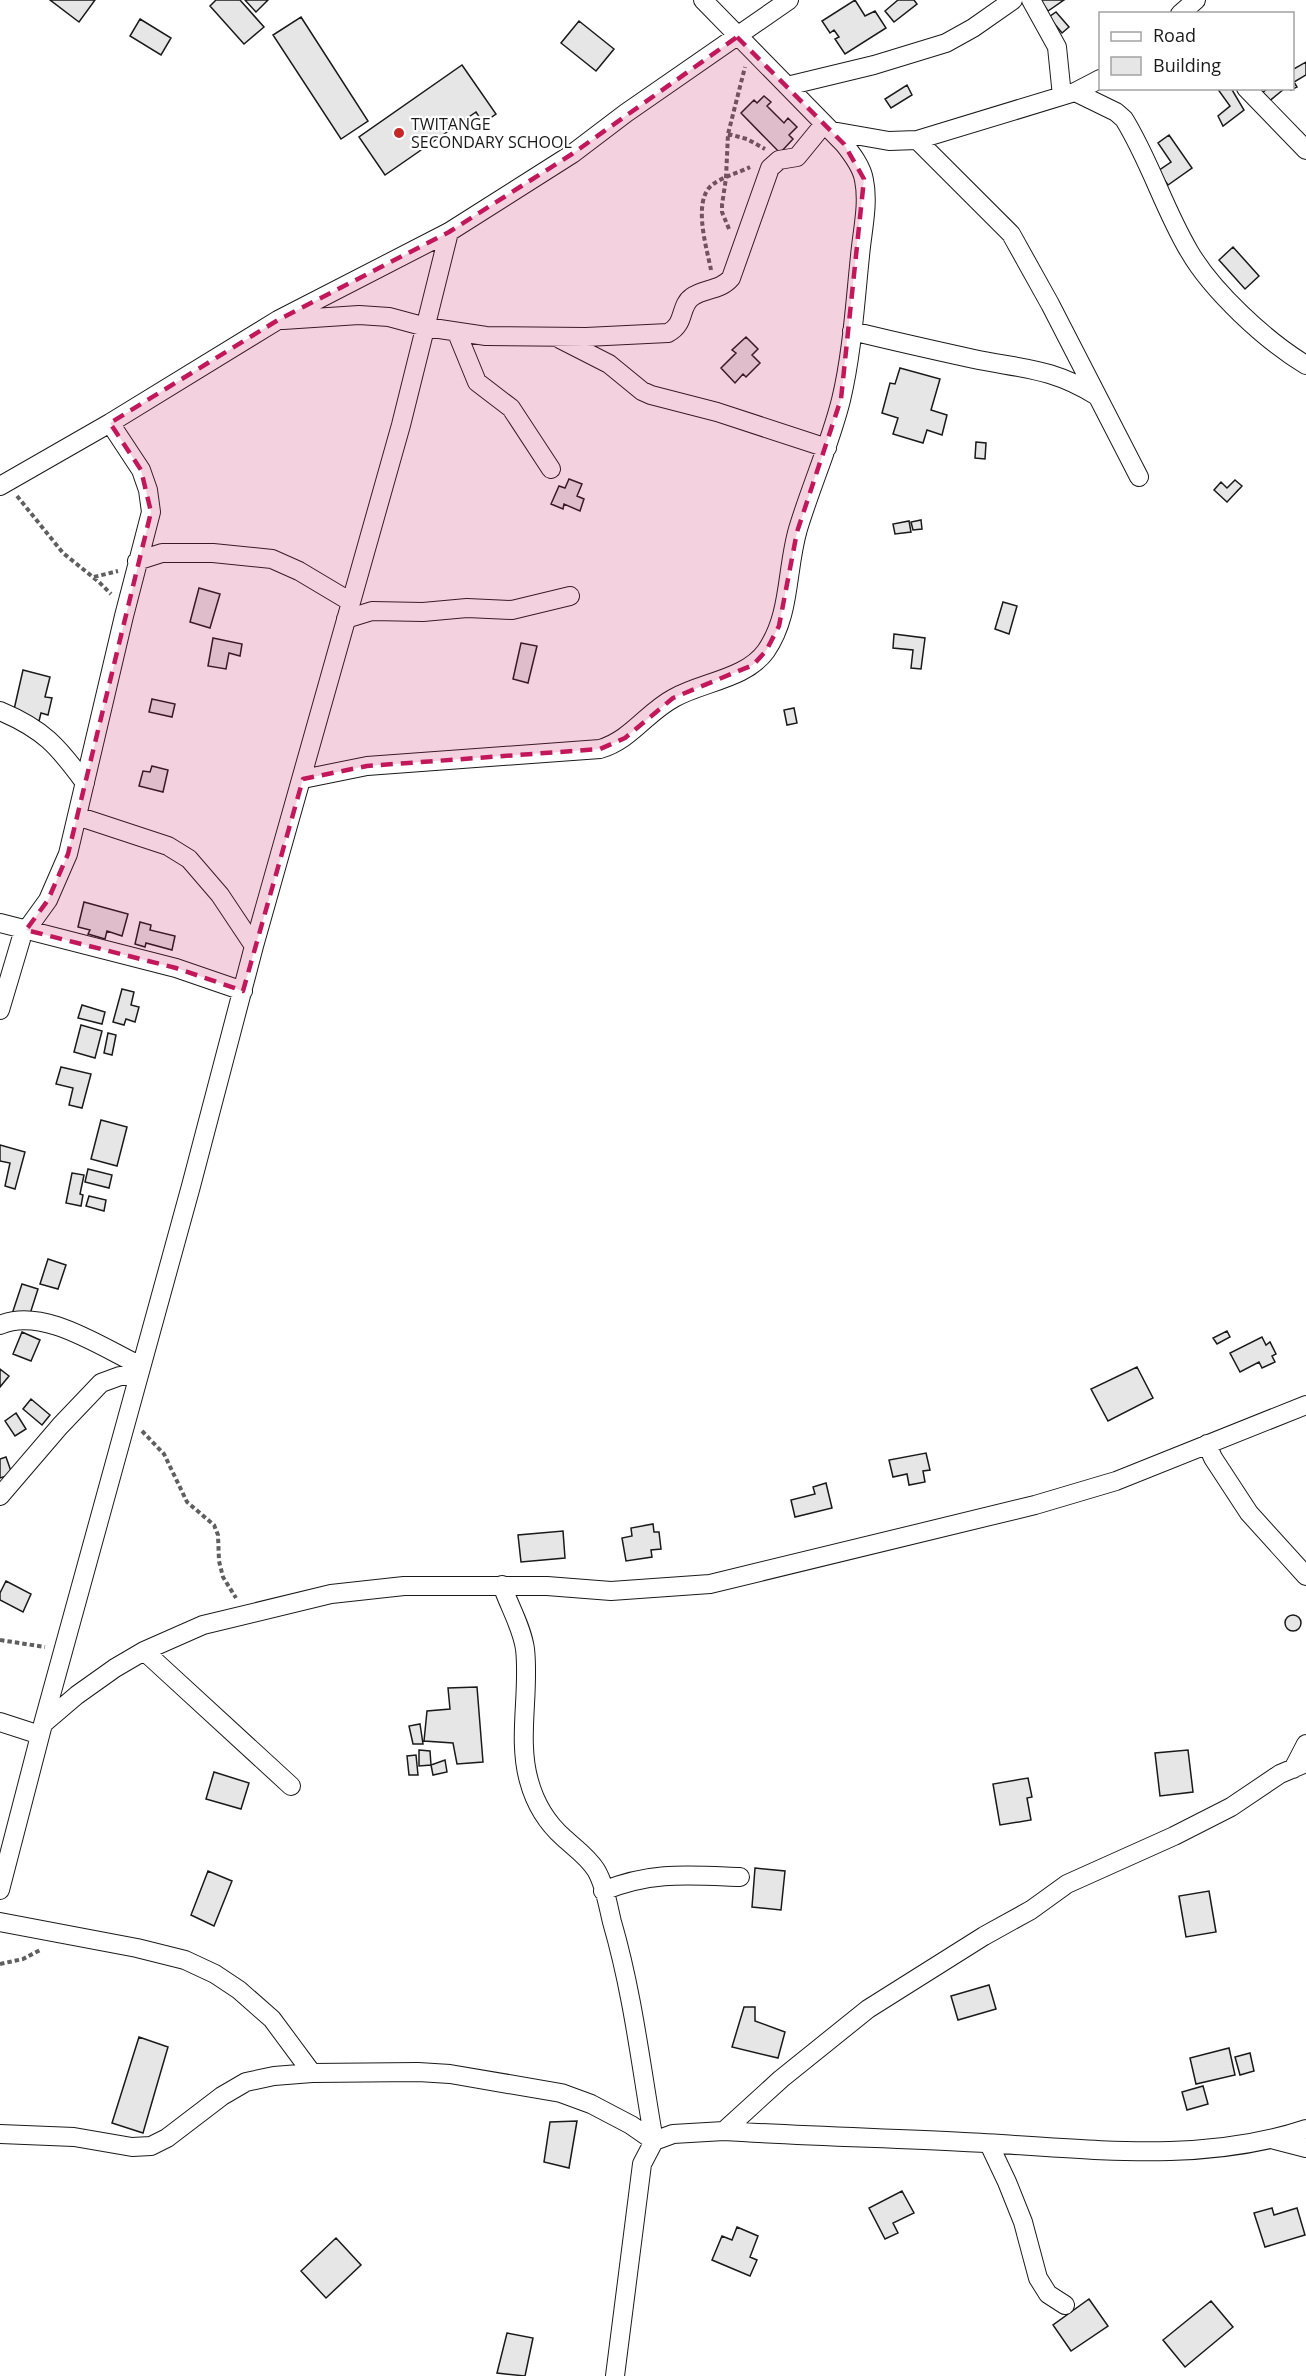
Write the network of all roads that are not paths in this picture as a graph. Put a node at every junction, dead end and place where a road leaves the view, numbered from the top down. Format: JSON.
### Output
{"nodes":[{"id":1,"x":703,"y":0,"type":"edge"},
{"id":2,"x":789,"y":0,"type":"edge"},
{"id":3,"x":1013,"y":0,"type":"edge"},
{"id":4,"x":1031,"y":0,"type":"edge"},
{"id":5,"x":1196,"y":0,"type":"edge"},
{"id":6,"x":1182,"y":12,"type":"edge"},
{"id":7,"x":744,"y":42,"type":"junction"},
{"id":8,"x":1099,"y":80,"type":"edge"},
{"id":9,"x":787,"y":86,"type":"junction"},
{"id":10,"x":1248,"y":90,"type":"edge"},
{"id":11,"x":1069,"y":94,"type":"junction"},
{"id":12,"x":828,"y":128,"type":"junction"},
{"id":13,"x":917,"y":140,"type":"junction"},
{"id":14,"x":1306,"y":150,"type":"edge"},
{"id":15,"x":449,"y":232,"type":"junction"},
{"id":16,"x":278,"y":320,"type":"junction"},
{"id":17,"x":426,"y":327,"type":"junction"},
{"id":18,"x":852,"y":331,"type":"junction"},
{"id":19,"x":457,"y":333,"type":"junction"},
{"id":20,"x":555,"y":337,"type":"junction"},
{"id":21,"x":1306,"y":365,"type":"edge"},
{"id":22,"x":1097,"y":396,"type":"junction"},
{"id":23,"x":110,"y":423,"type":"junction"},
{"id":24,"x":827,"y":448,"type":"junction"},
{"id":25,"x":551,"y":469,"type":"dead end"},
{"id":26,"x":1139,"y":477,"type":"dead end"},
{"id":27,"x":3,"y":484,"type":"edge"},
{"id":28,"x":137,"y":561,"type":"junction"},
{"id":29,"x":570,"y":596,"type":"dead end"},
{"id":30,"x":349,"y":610,"type":"junction"},
{"id":31,"x":0,"y":711,"type":"edge"},
{"id":32,"x":303,"y":779,"type":"junction"},
{"id":33,"x":85,"y":783,"type":"junction"},
{"id":34,"x":77,"y":816,"type":"junction"},
{"id":35,"x":0,"y":923,"type":"edge"},
{"id":36,"x":26,"y":930,"type":"junction"},
{"id":37,"x":254,"y":946,"type":"junction"},
{"id":38,"x":243,"y":991,"type":"junction"},
{"id":39,"x":0,"y":1010,"type":"edge"},
{"id":40,"x":0,"y":1325,"type":"edge"},
{"id":41,"x":139,"y":1371,"type":"junction"},
{"id":42,"x":1306,"y":1405,"type":"edge"},
{"id":43,"x":1207,"y":1444,"type":"junction"},
{"id":44,"x":0,"y":1496,"type":"edge"},
{"id":45,"x":1306,"y":1576,"type":"edge"},
{"id":46,"x":502,"y":1585,"type":"junction"},
{"id":47,"x":144,"y":1651,"type":"junction"},
{"id":48,"x":0,"y":1722,"type":"edge"},
{"id":49,"x":41,"y":1729,"type":"junction"},
{"id":50,"x":1306,"y":1744,"type":"edge"},
{"id":51,"x":1300,"y":1766,"type":"edge"},
{"id":52,"x":291,"y":1786,"type":"dead end"},
{"id":53,"x":740,"y":1877,"type":"dead end"},
{"id":54,"x":1,"y":1881,"type":"edge"},
{"id":55,"x":603,"y":1891,"type":"junction"},
{"id":56,"x":0,"y":1922,"type":"edge"},
{"id":57,"x":312,"y":2073,"type":"junction"},
{"id":58,"x":1306,"y":2129,"type":"edge"},
{"id":59,"x":724,"y":2132,"type":"junction"},
{"id":60,"x":0,"y":2134,"type":"edge"},
{"id":61,"x":1275,"y":2140,"type":"junction"},
{"id":62,"x":654,"y":2141,"type":"junction"},
{"id":63,"x":989,"y":2144,"type":"junction"},
{"id":64,"x":1306,"y":2148,"type":"edge"},
{"id":65,"x":1065,"y":2304,"type":"dead end"},
{"id":66,"x":615,"y":2376,"type":"edge"}],
"edges":[{"from":1,"to":7,"type":"street"},
{"from":2,"to":7,"type":"street"},
{"from":3,"to":9,"type":"street"},
{"from":4,"to":11,"type":"street"},
{"from":5,"to":6,"type":"street"},
{"from":7,"to":9,"type":"street"},
{"from":7,"to":15,"type":"street"},
{"from":8,"to":11,"type":"street"},
{"from":9,"to":12,"type":"street"},
{"from":10,"to":14,"type":"street"},
{"from":11,"to":13,"type":"street"},
{"from":11,"to":21,"type":"street"},
{"from":12,"to":13,"type":"street"},
{"from":12,"to":18,"type":"street"},
{"from":12,"to":20,"type":"street"},
{"from":13,"to":22,"type":"street"},
{"from":15,"to":16,"type":"street"},
{"from":15,"to":17,"type":"street"},
{"from":16,"to":17,"type":"street"},
{"from":16,"to":23,"type":"street"},
{"from":17,"to":19,"type":"street"},
{"from":17,"to":30,"type":"street"},
{"from":18,"to":22,"type":"street"},
{"from":18,"to":24,"type":"street"},
{"from":19,"to":20,"type":"street"},
{"from":19,"to":25,"type":"street"},
{"from":20,"to":24,"type":"street"},
{"from":22,"to":26,"type":"street"},
{"from":23,"to":27,"type":"street"},
{"from":23,"to":28,"type":"street"},
{"from":24,"to":32,"type":"street"},
{"from":28,"to":30,"type":"street"},
{"from":28,"to":33,"type":"street"},
{"from":29,"to":30,"type":"street"},
{"from":30,"to":32,"type":"street"},
{"from":31,"to":33,"type":"street"},
{"from":32,"to":37,"type":"street"},
{"from":33,"to":34,"type":"street"},
{"from":34,"to":36,"type":"street"},
{"from":34,"to":37,"type":"street"},
{"from":35,"to":36,"type":"street"},
{"from":36,"to":38,"type":"street"},
{"from":36,"to":39,"type":"street"},
{"from":37,"to":38,"type":"street"},
{"from":38,"to":41,"type":"street"},
{"from":40,"to":41,"type":"street"},
{"from":41,"to":44,"type":"street"},
{"from":41,"to":49,"type":"street"},
{"from":42,"to":43,"type":"street"},
{"from":43,"to":45,"type":"street"},
{"from":43,"to":46,"type":"street"},
{"from":46,"to":47,"type":"street"},
{"from":46,"to":55,"type":"street"},
{"from":47,"to":49,"type":"street"},
{"from":47,"to":52,"type":"street"},
{"from":48,"to":49,"type":"street"},
{"from":49,"to":54,"type":"street"},
{"from":50,"to":51,"type":"street"},
{"from":51,"to":59,"type":"street"},
{"from":53,"to":55,"type":"street"},
{"from":55,"to":62,"type":"street"},
{"from":56,"to":57,"type":"street"},
{"from":57,"to":60,"type":"street"},
{"from":57,"to":62,"type":"street"},
{"from":58,"to":61,"type":"street"},
{"from":59,"to":62,"type":"street"},
{"from":59,"to":63,"type":"street"},
{"from":61,"to":63,"type":"street"},
{"from":61,"to":64,"type":"street"},
{"from":62,"to":66,"type":"street"},
{"from":63,"to":65,"type":"street"}]}
